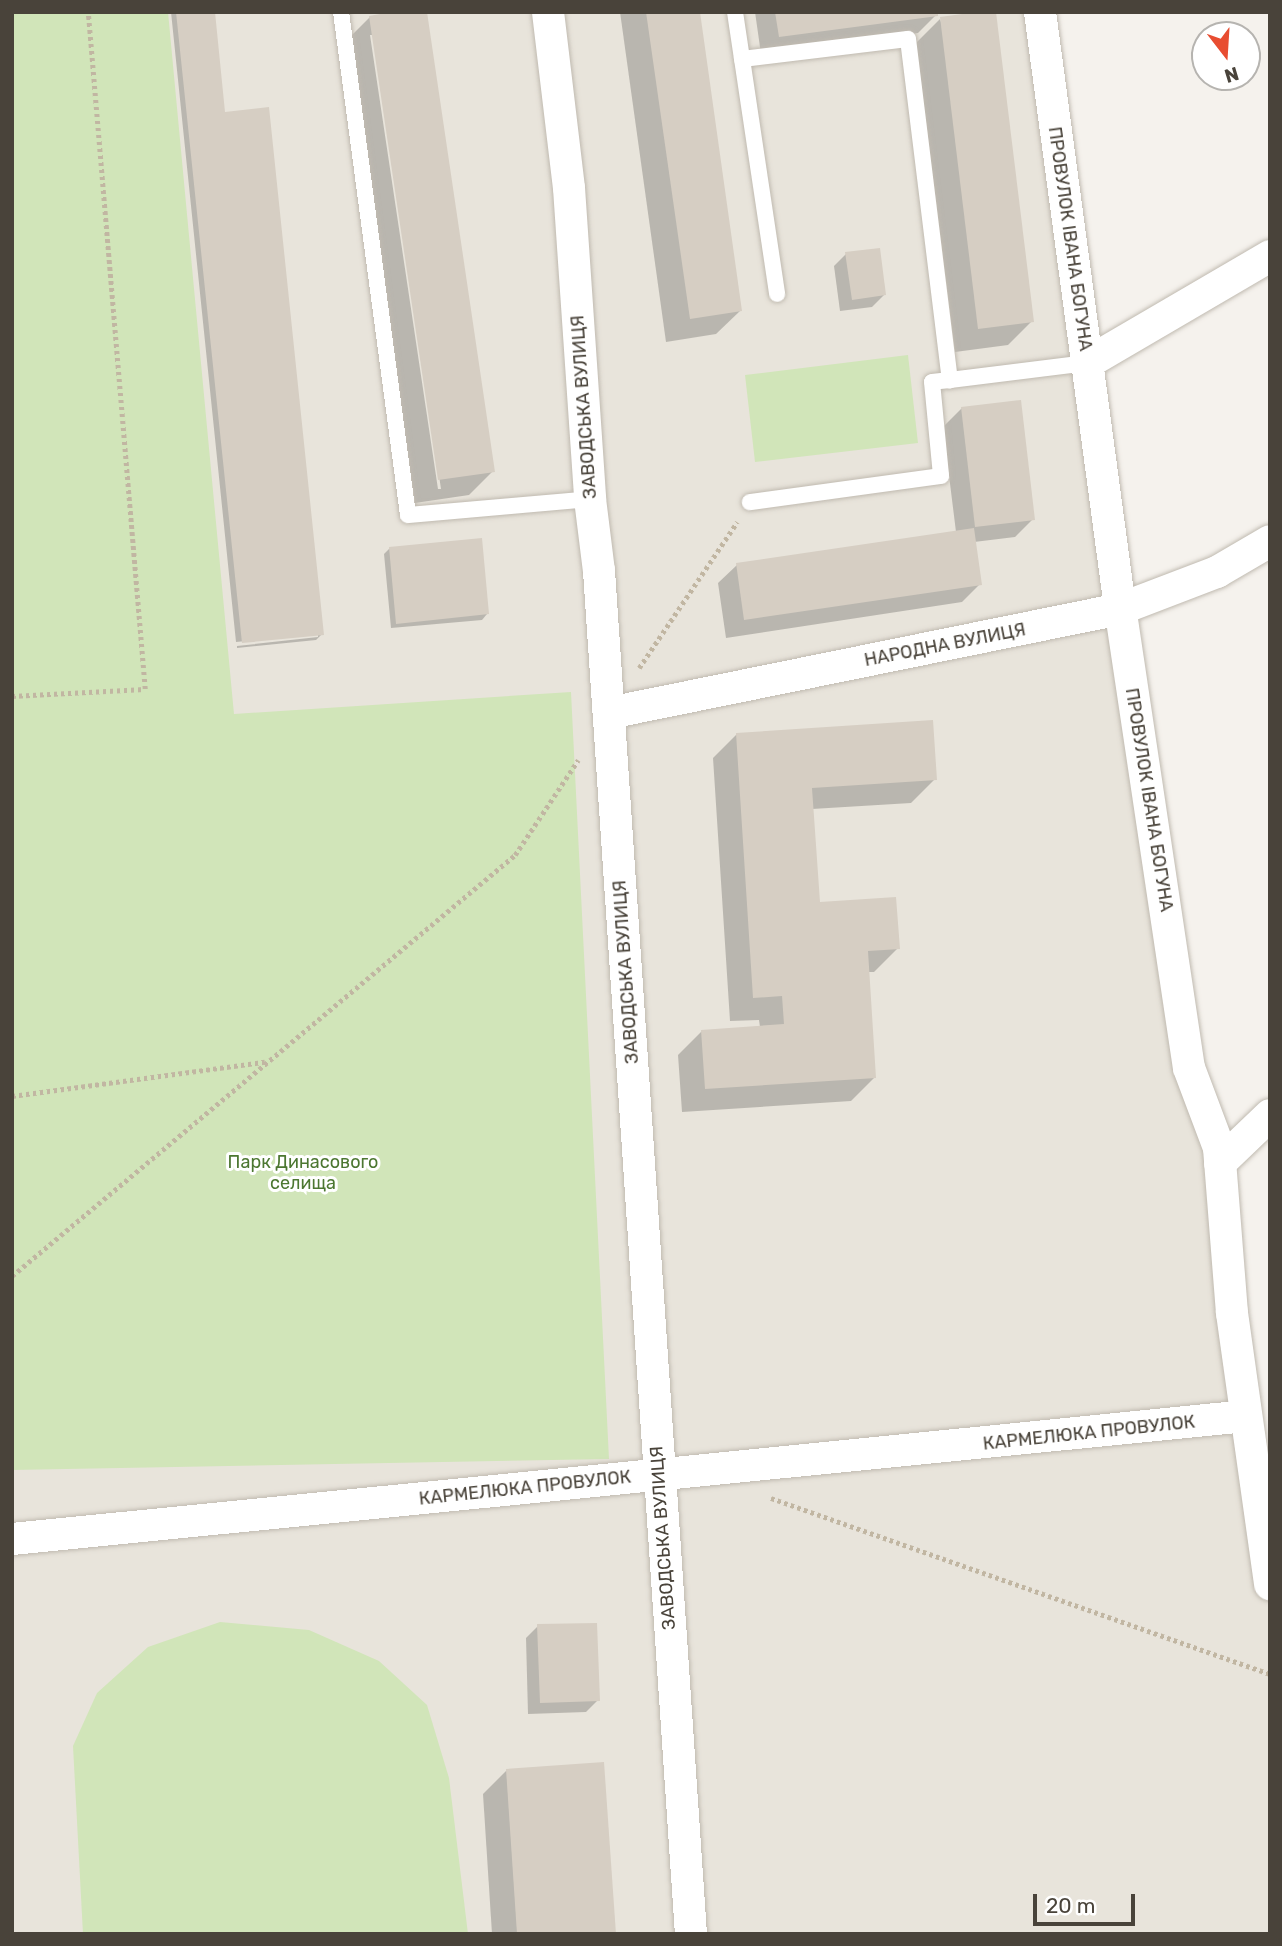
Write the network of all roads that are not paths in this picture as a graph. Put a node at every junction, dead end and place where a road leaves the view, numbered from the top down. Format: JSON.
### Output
{"nodes":[{"id":1,"x":341,"y":12,"type":"edge"},
{"id":2,"x":548,"y":12,"type":"edge"},
{"id":3,"x":735,"y":12,"type":"edge"},
{"id":4,"x":1040,"y":12,"type":"edge"},
{"id":5,"x":742,"y":59,"type":"junction"},
{"id":6,"x":1270,"y":256,"type":"edge"},
{"id":7,"x":776,"y":294,"type":"dead end"},
{"id":8,"x":1087,"y":363,"type":"junction"},
{"id":9,"x":950,"y":380,"type":"junction"},
{"id":10,"x":590,"y":499,"type":"junction"},
{"id":11,"x":750,"y":502,"type":"road end"},
{"id":12,"x":1270,"y":541,"type":"edge"},
{"id":13,"x":1120,"y":609,"type":"junction"},
{"id":14,"x":609,"y":713,"type":"junction"},
{"id":15,"x":1270,"y":1115,"type":"edge"},
{"id":16,"x":1220,"y":1163,"type":"junction"},
{"id":17,"x":1247,"y":1416,"type":"junction"},
{"id":18,"x":659,"y":1475,"type":"junction"},
{"id":19,"x":12,"y":1539,"type":"edge"},
{"id":20,"x":1270,"y":1584,"type":"edge"},
{"id":21,"x":691,"y":1934,"type":"edge"}],
"edges":[{"from":1,"to":10,"type":"lane"},
{"from":2,"to":10,"type":"street","name":"ЗАВОДСЬКА ВУЛИЦЯ"},
{"from":3,"to":5,"type":"lane"},
{"from":4,"to":8,"type":"street","name":"ПРОВУЛОК ІВАНА БОГУНА"},
{"from":5,"to":7,"type":"lane"},
{"from":5,"to":9,"type":"lane"},
{"from":6,"to":8,"type":"street"},
{"from":8,"to":9,"type":"lane"},
{"from":8,"to":13,"type":"street","name":"ПРОВУЛОК ІВАНА БОГУНА"},
{"from":9,"to":11,"type":"lane"},
{"from":10,"to":14,"type":"street","name":"ЗАВОДСЬКА ВУЛИЦЯ"},
{"from":12,"to":13,"type":"street","name":"НАРОДНА ВУЛИЦЯ"},
{"from":13,"to":14,"type":"street","name":"НАРОДНА ВУЛИЦЯ"},
{"from":13,"to":16,"type":"street","name":"ПРОВУЛОК ІВАНА БОГУНА"},
{"from":14,"to":18,"type":"street","name":"ЗАВОДСЬКА ВУЛИЦЯ"},
{"from":15,"to":16,"type":"street"},
{"from":16,"to":17,"type":"street","name":"ПРОВУЛОК ІВАНА БОГУНА"},
{"from":17,"to":18,"type":"street","name":"КАРМЕЛЮКА ПРОВУЛОК"},
{"from":17,"to":20,"type":"street","name":"ПРОВУЛОК ІВАНА БОГУНА"},
{"from":18,"to":19,"type":"street","name":"КАРМЕЛЮКА ПРОВУЛОК"},
{"from":18,"to":21,"type":"street","name":"ЗАВОДСЬКА ВУЛИЦЯ"}]}
